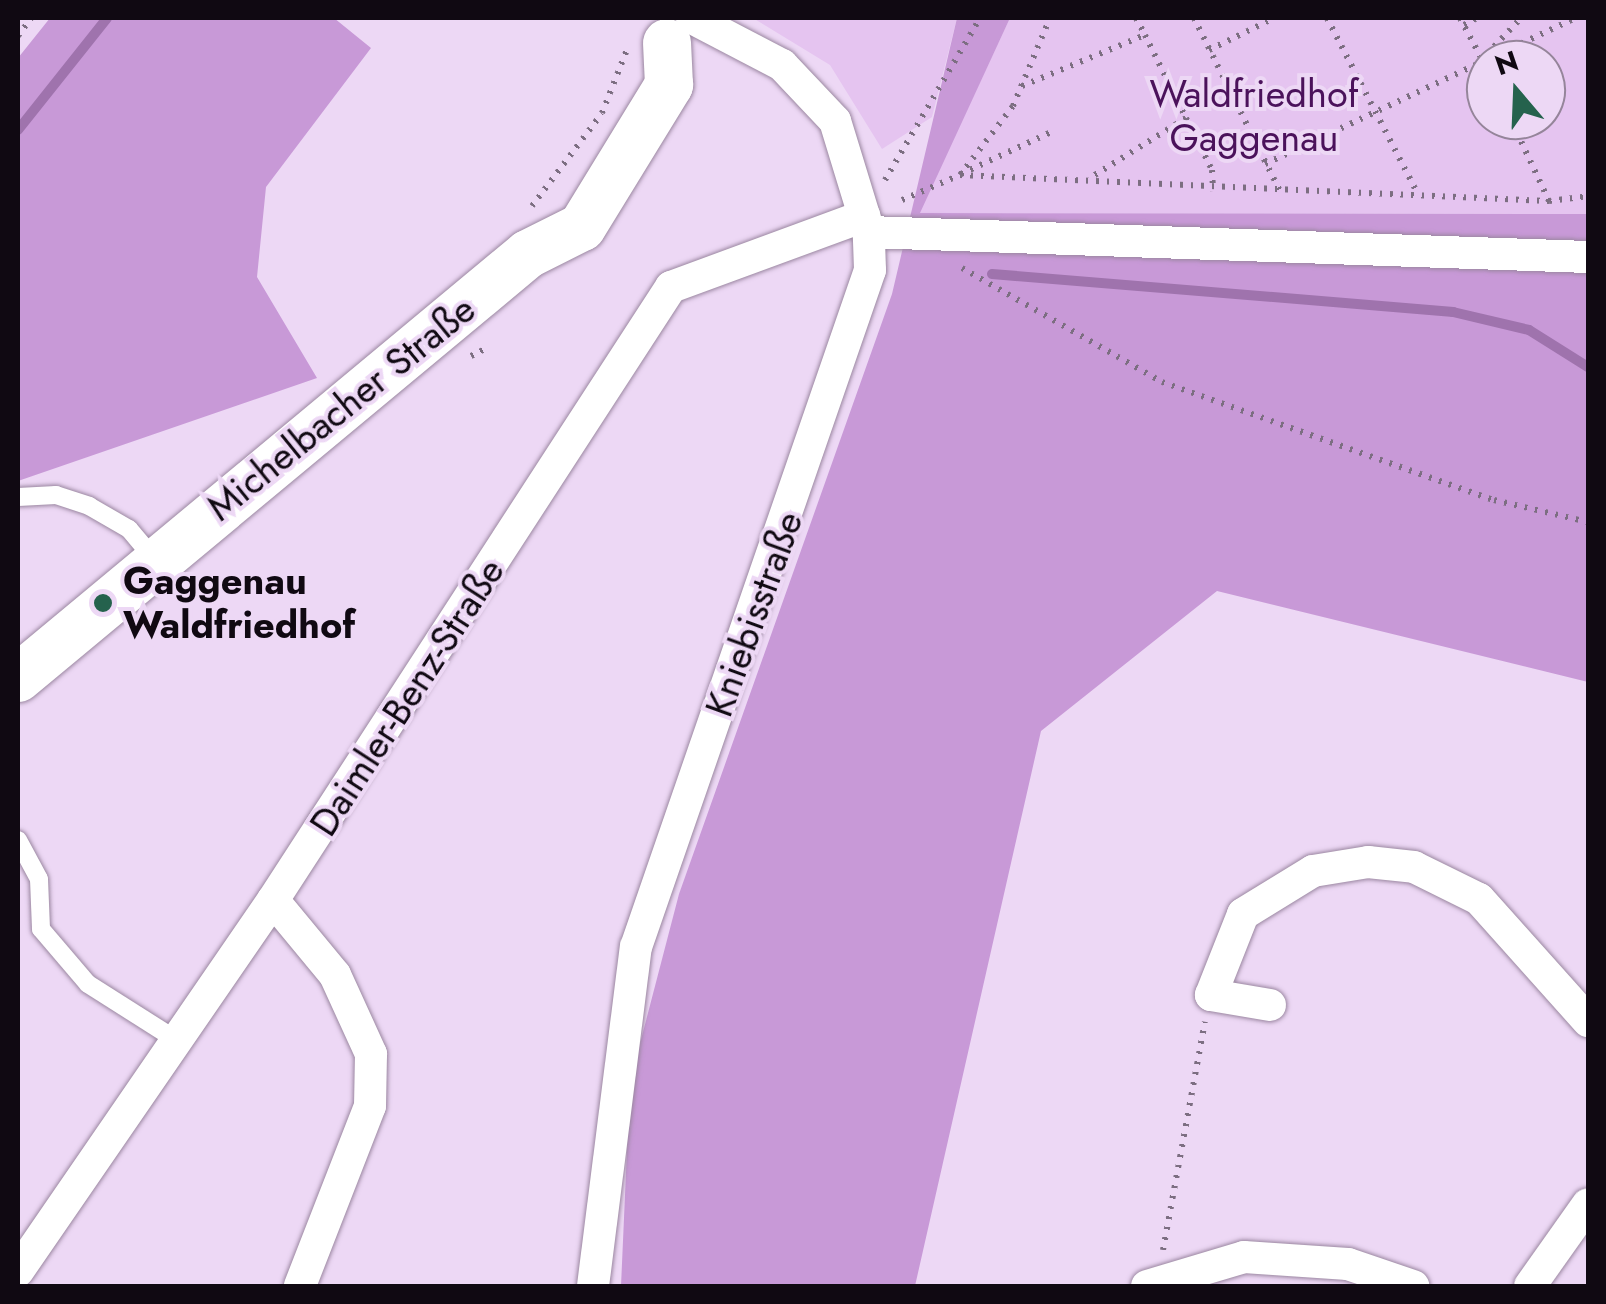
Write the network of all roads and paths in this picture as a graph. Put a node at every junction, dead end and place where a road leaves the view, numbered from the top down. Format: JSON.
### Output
{"nodes":[{"id":1,"x":32,"y":18,"type":"edge"},
{"id":2,"x":980,"y":18,"type":"edge"},
{"id":3,"x":1050,"y":18,"type":"edge"},
{"id":4,"x":1136,"y":18,"type":"edge"},
{"id":5,"x":1194,"y":18,"type":"edge"},
{"id":6,"x":1274,"y":18,"type":"edge"},
{"id":7,"x":1327,"y":18,"type":"edge"},
{"id":8,"x":1477,"y":18,"type":"edge"},
{"id":9,"x":1521,"y":18,"type":"edge"},
{"id":10,"x":1576,"y":18,"type":"edge"},
{"id":11,"x":1462,"y":21,"type":"edge"},
{"id":12,"x":678,"y":26,"type":"edge"},
{"id":13,"x":1145,"y":35,"type":"junction"},
{"id":14,"x":18,"y":36,"type":"edge"},
{"id":15,"x":1503,"y":40,"type":"edge"},
{"id":16,"x":1531,"y":40,"type":"edge"},
{"id":17,"x":1209,"y":50,"type":"junction"},
{"id":18,"x":1466,"y":71,"type":"edge"},
{"id":19,"x":1022,"y":86,"type":"junction"},
{"id":20,"x":1378,"y":112,"type":"junction"},
{"id":21,"x":1186,"y":118,"type":"junction"},
{"id":22,"x":1051,"y":132,"type":"dead end"},
{"id":23,"x":1520,"y":140,"type":"edge"},
{"id":24,"x":1266,"y":164,"type":"junction"},
{"id":25,"x":960,"y":175,"type":"junction"},
{"id":26,"x":1087,"y":180,"type":"junction"},
{"id":27,"x":1213,"y":192,"type":"junction"},
{"id":28,"x":1282,"y":194,"type":"junction"},
{"id":29,"x":1418,"y":194,"type":"junction"},
{"id":30,"x":1588,"y":196,"type":"edge"},
{"id":31,"x":1549,"y":200,"type":"junction"},
{"id":32,"x":866,"y":224,"type":"junction"},
{"id":33,"x":908,"y":230,"type":"junction"},
{"id":34,"x":1588,"y":256,"type":"edge"},
{"id":35,"x":18,"y":497,"type":"edge"},
{"id":36,"x":1588,"y":522,"type":"edge"},
{"id":37,"x":154,"y":559,"type":"junction"},
{"id":38,"x":18,"y":678,"type":"edge"},
{"id":39,"x":18,"y":840,"type":"edge"},
{"id":40,"x":273,"y":900,"type":"junction"},
{"id":41,"x":1211,"y":995,"type":"junction"},
{"id":42,"x":1270,"y":1005,"type":"dead end"},
{"id":43,"x":1588,"y":1021,"type":"edge"},
{"id":44,"x":173,"y":1038,"type":"junction"},
{"id":45,"x":1588,"y":1204,"type":"edge"},
{"id":46,"x":1164,"y":1210,"type":"dead end"},
{"id":47,"x":18,"y":1271,"type":"edge"},
{"id":48,"x":300,"y":1286,"type":"edge"},
{"id":49,"x":593,"y":1286,"type":"edge"},
{"id":50,"x":1147,"y":1286,"type":"edge"},
{"id":51,"x":1413,"y":1286,"type":"edge"},
{"id":52,"x":1530,"y":1286,"type":"edge"}],
"edges":[{"from":1,"to":14,"type":"path"},
{"from":2,"to":32,"type":"path"},
{"from":3,"to":19,"type":"path"},
{"from":4,"to":13,"type":"path"},
{"from":5,"to":17,"type":"path"},
{"from":6,"to":17,"type":"path"},
{"from":7,"to":20,"type":"path"},
{"from":8,"to":11,"type":"path"},
{"from":9,"to":15,"type":"path"},
{"from":10,"to":16,"type":"path"},
{"from":12,"to":32,"type":"street","name":"Kniebisstraße"},
{"from":12,"to":37,"type":"main road","name":"Michelbacher Straße"},
{"from":13,"to":19,"type":"path"},
{"from":13,"to":21,"type":"path"},
{"from":17,"to":24,"type":"path"},
{"from":18,"to":20,"type":"path"},
{"from":19,"to":25,"type":"path"},
{"from":20,"to":24,"type":"path"},
{"from":20,"to":29,"type":"path"},
{"from":21,"to":26,"type":"path"},
{"from":21,"to":27,"type":"path"},
{"from":22,"to":25,"type":"path"},
{"from":23,"to":31,"type":"path"},
{"from":24,"to":28,"type":"path"},
{"from":25,"to":26,"type":"path"},
{"from":25,"to":32,"type":"path"},
{"from":26,"to":27,"type":"path"},
{"from":27,"to":28,"type":"path"},
{"from":28,"to":29,"type":"path"},
{"from":29,"to":31,"type":"path"},
{"from":30,"to":31,"type":"path"},
{"from":32,"to":33,"type":"street","name":"Daimler-Benz-Straße"},
{"from":32,"to":40,"type":"street","name":"Daimler-Benz-Straße"},
{"from":32,"to":49,"type":"street","name":"Kniebisstraße"},
{"from":33,"to":34,"type":"street","name":"Daimler-Benz-Straße"},
{"from":33,"to":36,"type":"path"},
{"from":35,"to":37,"type":"lane"},
{"from":37,"to":38,"type":"main road","name":"Michelbacher Straße"},
{"from":39,"to":44,"type":"lane"},
{"from":40,"to":44,"type":"street","name":"Daimler-Benz-Straße"},
{"from":40,"to":48,"type":"street"},
{"from":41,"to":42,"type":"street"},
{"from":41,"to":43,"type":"street"},
{"from":41,"to":46,"type":"path"},
{"from":44,"to":47,"type":"street","name":"Daimler-Benz-Straße"},
{"from":45,"to":52,"type":"street"},
{"from":50,"to":51,"type":"street"}]}
